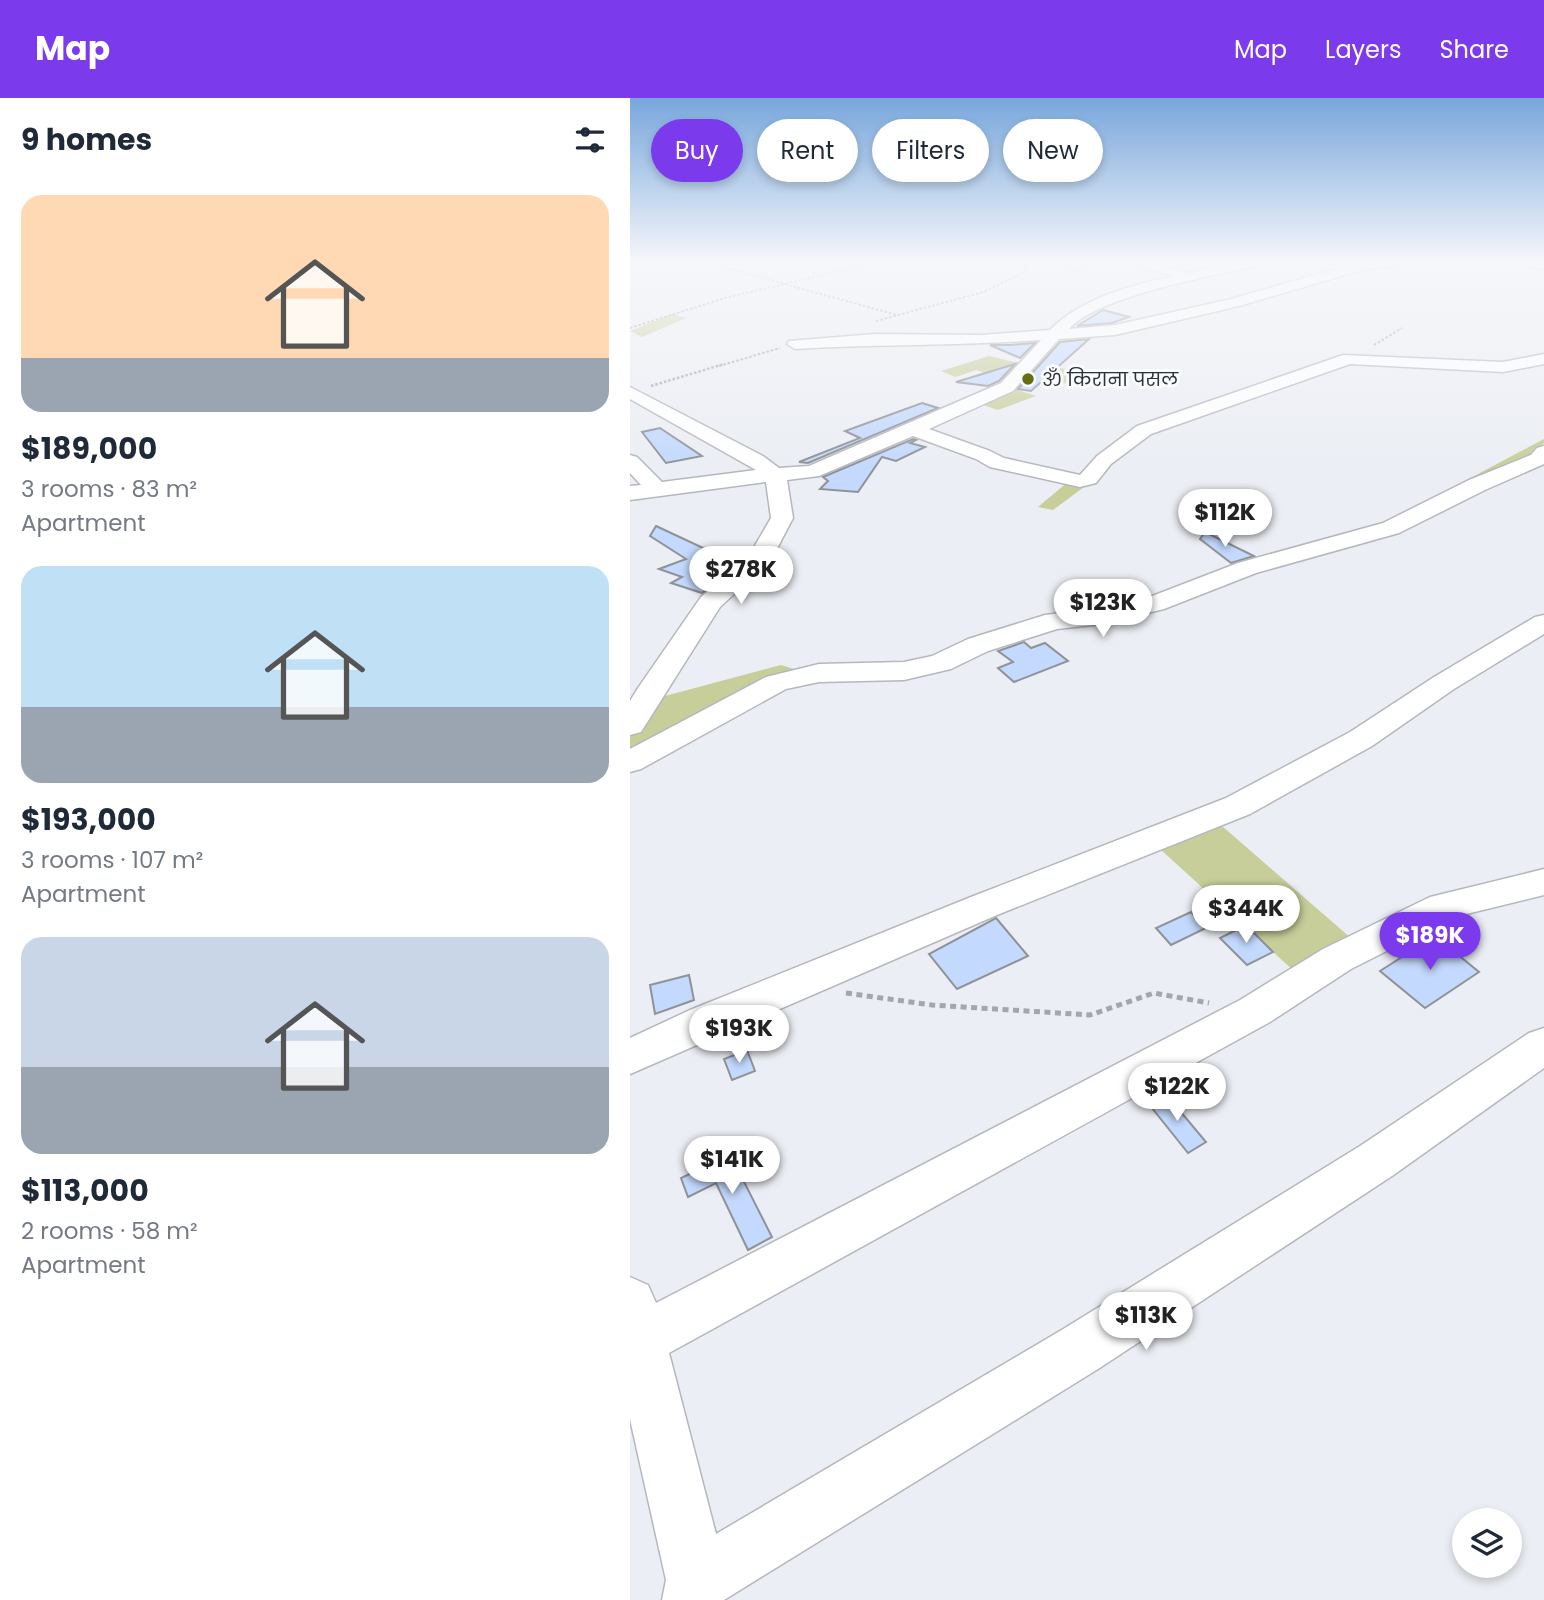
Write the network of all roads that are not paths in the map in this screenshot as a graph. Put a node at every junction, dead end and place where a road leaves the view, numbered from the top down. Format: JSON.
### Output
{"nodes":[{"id":1,"x":1057,"y":330,"type":"edge"},
{"id":2,"x":1114,"y":330,"type":"edge"},
{"id":3,"x":1052,"y":335,"type":"junction"},
{"id":4,"x":795,"y":344,"type":"dead end"},
{"id":5,"x":1544,"y":359,"type":"edge"},
{"id":6,"x":630,"y":392,"type":"edge"},
{"id":7,"x":911,"y":429,"type":"junction"},
{"id":8,"x":1544,"y":452,"type":"edge"},
{"id":9,"x":630,"y":461,"type":"edge"},
{"id":10,"x":776,"y":476,"type":"junction"},
{"id":11,"x":656,"y":488,"type":"junction"},
{"id":12,"x":630,"y":493,"type":"edge"},
{"id":13,"x":1544,"y":623,"type":"edge"},
{"id":14,"x":630,"y":726,"type":"edge"},
{"id":15,"x":630,"y":762,"type":"edge"},
{"id":16,"x":1544,"y":882,"type":"edge"},
{"id":17,"x":1544,"y":1045,"type":"edge"},
{"id":18,"x":630,"y":1057,"type":"edge"},
{"id":19,"x":635,"y":1322,"type":"edge"},
{"id":20,"x":695,"y":1590,"type":"edge"}],
"edges":[{"from":1,"to":3,"type":"street"},
{"from":2,"to":3,"type":"street"},
{"from":3,"to":4,"type":"street"},
{"from":3,"to":7,"type":"street"},
{"from":5,"to":7,"type":"street"},
{"from":6,"to":10,"type":"street"},
{"from":7,"to":10,"type":"street"},
{"from":8,"to":15,"type":"street"},
{"from":9,"to":11,"type":"street"},
{"from":10,"to":11,"type":"street"},
{"from":10,"to":14,"type":"street"},
{"from":11,"to":12,"type":"street"},
{"from":13,"to":18,"type":"street"},
{"from":16,"to":19,"type":"street"},
{"from":17,"to":20,"type":"street"},
{"from":19,"to":20,"type":"street"}]}
